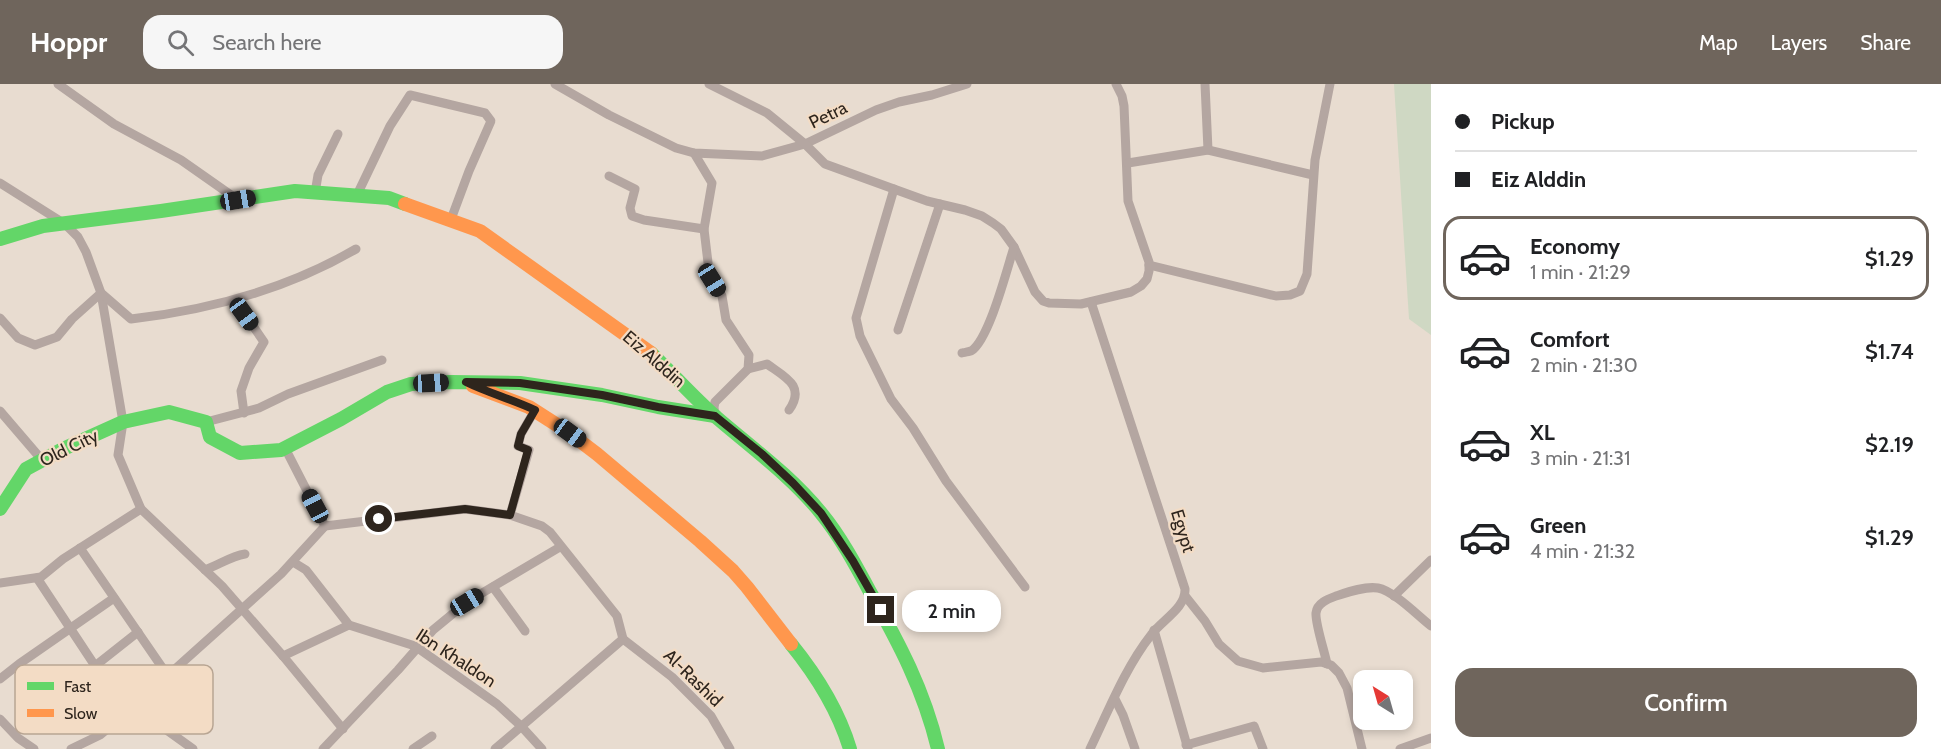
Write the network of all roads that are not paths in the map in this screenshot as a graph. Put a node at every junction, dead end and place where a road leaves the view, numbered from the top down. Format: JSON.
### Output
{"nodes":[{"id":1,"x":58,"y":84,"type":"edge"},
{"id":2,"x":555,"y":84,"type":"edge"},
{"id":3,"x":709,"y":84,"type":"edge"},
{"id":4,"x":732,"y":84,"type":"edge"},
{"id":5,"x":967,"y":84,"type":"edge"},
{"id":6,"x":1116,"y":84,"type":"edge"},
{"id":7,"x":1205,"y":84,"type":"edge"},
{"id":8,"x":1330,"y":84,"type":"edge"},
{"id":9,"x":722,"y":91,"type":"junction"},
{"id":10,"x":338,"y":134,"type":"dead end"},
{"id":11,"x":805,"y":144,"type":"junction"},
{"id":12,"x":1208,"y":150,"type":"junction"},
{"id":13,"x":694,"y":153,"type":"junction"},
{"id":14,"x":1128,"y":163,"type":"junction"},
{"id":15,"x":1313,"y":175,"type":"junction"},
{"id":16,"x":609,"y":176,"type":"dead end"},
{"id":17,"x":0,"y":183,"type":"edge"},
{"id":18,"x":894,"y":189,"type":"junction"},
{"id":19,"x":315,"y":193,"type":"junction"},
{"id":20,"x":356,"y":197,"type":"junction"},
{"id":21,"x":238,"y":200,"type":"junction"},
{"id":22,"x":940,"y":204,"type":"junction"},
{"id":23,"x":450,"y":222,"type":"junction"},
{"id":24,"x":66,"y":224,"type":"junction"},
{"id":25,"x":704,"y":229,"type":"junction"},
{"id":26,"x":0,"y":239,"type":"edge"},
{"id":27,"x":1014,"y":247,"type":"junction"},
{"id":28,"x":356,"y":249,"type":"dead end"},
{"id":29,"x":1149,"y":265,"type":"junction"},
{"id":30,"x":101,"y":293,"type":"junction"},
{"id":31,"x":235,"y":300,"type":"junction"},
{"id":32,"x":1092,"y":302,"type":"junction"},
{"id":33,"x":0,"y":318,"type":"edge"},
{"id":34,"x":898,"y":330,"type":"dead end"},
{"id":35,"x":962,"y":353,"type":"dead end"},
{"id":36,"x":382,"y":360,"type":"dead end"},
{"id":37,"x":748,"y":369,"type":"junction"},
{"id":38,"x":466,"y":382,"type":"junction"},
{"id":39,"x":535,"y":410,"type":"junction"},
{"id":40,"x":789,"y":410,"type":"dead end"},
{"id":41,"x":0,"y":411,"type":"edge"},
{"id":42,"x":244,"y":413,"type":"junction"},
{"id":43,"x":715,"y":416,"type":"junction"},
{"id":44,"x":123,"y":422,"type":"junction"},
{"id":45,"x":206,"y":422,"type":"junction"},
{"id":46,"x":285,"y":448,"type":"junction"},
{"id":47,"x":42,"y":460,"type":"junction"},
{"id":48,"x":0,"y":508,"type":"edge"},
{"id":49,"x":141,"y":509,"type":"junction"},
{"id":50,"x":510,"y":515,"type":"junction"},
{"id":51,"x":325,"y":526,"type":"junction"},
{"id":52,"x":560,"y":547,"type":"junction"},
{"id":53,"x":80,"y":548,"type":"junction"},
{"id":54,"x":246,"y":554,"type":"dead end"},
{"id":55,"x":1431,"y":560,"type":"edge"},
{"id":56,"x":293,"y":562,"type":"junction"},
{"id":57,"x":205,"y":570,"type":"junction"},
{"id":58,"x":36,"y":578,"type":"junction"},
{"id":59,"x":0,"y":583,"type":"edge"},
{"id":60,"x":493,"y":587,"type":"junction"},
{"id":61,"x":1025,"y":587,"type":"dead end"},
{"id":62,"x":1394,"y":596,"type":"junction"},
{"id":63,"x":1186,"y":597,"type":"junction"},
{"id":64,"x":114,"y":598,"type":"junction"},
{"id":65,"x":242,"y":609,"type":"junction"},
{"id":66,"x":349,"y":625,"type":"junction"},
{"id":67,"x":1431,"y":626,"type":"edge"},
{"id":68,"x":70,"y":628,"type":"junction"},
{"id":69,"x":1154,"y":630,"type":"junction"},
{"id":70,"x":525,"y":631,"type":"dead end"},
{"id":71,"x":138,"y":632,"type":"junction"},
{"id":72,"x":623,"y":639,"type":"junction"},
{"id":73,"x":417,"y":648,"type":"junction"},
{"id":74,"x":284,"y":656,"type":"junction"},
{"id":75,"x":1327,"y":664,"type":"junction"},
{"id":76,"x":18,"y":665,"type":"edge"},
{"id":77,"x":94,"y":665,"type":"edge"},
{"id":78,"x":96,"y":665,"type":"edge"},
{"id":79,"x":160,"y":665,"type":"edge"},
{"id":80,"x":180,"y":665,"type":"edge"},
{"id":81,"x":15,"y":667,"type":"edge"},
{"id":82,"x":0,"y":679,"type":"edge"},
{"id":83,"x":1114,"y":699,"type":"junction"},
{"id":84,"x":0,"y":719,"type":"edge"},
{"id":85,"x":521,"y":726,"type":"junction"},
{"id":86,"x":343,"y":729,"type":"junction"},
{"id":87,"x":101,"y":734,"type":"edge"},
{"id":88,"x":172,"y":734,"type":"edge"},
{"id":89,"x":432,"y":736,"type":"dead end"},
{"id":90,"x":1431,"y":738,"type":"edge"},
{"id":91,"x":1187,"y":747,"type":"edge"},
{"id":92,"x":33,"y":749,"type":"edge"},
{"id":93,"x":71,"y":749,"type":"edge"},
{"id":94,"x":193,"y":749,"type":"edge"},
{"id":95,"x":323,"y":749,"type":"edge"},
{"id":96,"x":413,"y":749,"type":"edge"},
{"id":97,"x":495,"y":749,"type":"edge"},
{"id":98,"x":542,"y":749,"type":"edge"},
{"id":99,"x":730,"y":749,"type":"edge"},
{"id":100,"x":850,"y":749,"type":"edge"},
{"id":101,"x":938,"y":749,"type":"edge"},
{"id":102,"x":1090,"y":749,"type":"edge"},
{"id":103,"x":1135,"y":749,"type":"edge"},
{"id":104,"x":1263,"y":749,"type":"edge"},
{"id":105,"x":1362,"y":749,"type":"edge"},
{"id":106,"x":1400,"y":749,"type":"edge"}],
"edges":[{"from":1,"to":21,"type":"street"},
{"from":2,"to":13,"type":"street","name":"Petra"},
{"from":3,"to":9,"type":"street"},
{"from":4,"to":9,"type":"street"},
{"from":5,"to":11,"type":"street","name":"Petra"},
{"from":6,"to":14,"type":"street"},
{"from":7,"to":12,"type":"street"},
{"from":8,"to":15,"type":"street"},
{"from":9,"to":11,"type":"street"},
{"from":10,"to":19,"type":"street"},
{"from":11,"to":13,"type":"street","name":"Petra"},
{"from":11,"to":18,"type":"street"},
{"from":12,"to":14,"type":"street"},
{"from":12,"to":15,"type":"street"},
{"from":13,"to":25,"type":"street"},
{"from":14,"to":29,"type":"street"},
{"from":15,"to":29,"type":"street"},
{"from":16,"to":25,"type":"street"},
{"from":17,"to":24,"type":"street"},
{"from":18,"to":22,"type":"street"},
{"from":18,"to":61,"type":"street"},
{"from":19,"to":20,"type":"street","name":"Eiz Alddin"},
{"from":19,"to":21,"type":"street","name":"Eiz Alddin"},
{"from":20,"to":23,"type":"street","name":"Eiz Alddin"},
{"from":20,"to":23,"type":"street"},
{"from":21,"to":24,"type":"street","name":"Eiz Alddin"},
{"from":22,"to":27,"type":"street"},
{"from":22,"to":34,"type":"street"},
{"from":23,"to":43,"type":"street","name":"Eiz Alddin"},
{"from":24,"to":26,"type":"street","name":"Eiz Alddin"},
{"from":24,"to":30,"type":"street"},
{"from":25,"to":37,"type":"street"},
{"from":27,"to":32,"type":"street"},
{"from":27,"to":35,"type":"street"},
{"from":28,"to":31,"type":"street"},
{"from":29,"to":32,"type":"street"},
{"from":30,"to":31,"type":"street"},
{"from":30,"to":33,"type":"street"},
{"from":30,"to":44,"type":"street"},
{"from":31,"to":42,"type":"street"},
{"from":32,"to":63,"type":"street","name":"Egypt"},
{"from":36,"to":42,"type":"street"},
{"from":37,"to":40,"type":"street"},
{"from":37,"to":43,"type":"street"},
{"from":38,"to":39,"type":"street"},
{"from":38,"to":43,"type":"street"},
{"from":38,"to":46,"type":"street"},
{"from":39,"to":50,"type":"street"},
{"from":39,"to":100,"type":"street"},
{"from":41,"to":47,"type":"street"},
{"from":42,"to":45,"type":"street"},
{"from":43,"to":101,"type":"street","name":"Eiz Alddin"},
{"from":44,"to":45,"type":"street","name":"Old City"},
{"from":44,"to":47,"type":"street","name":"Old City"},
{"from":44,"to":49,"type":"street"},
{"from":45,"to":46,"type":"street"},
{"from":46,"to":51,"type":"street"},
{"from":47,"to":48,"type":"street","name":"Old City"},
{"from":49,"to":53,"type":"street"},
{"from":49,"to":57,"type":"street"},
{"from":50,"to":51,"type":"street"},
{"from":50,"to":52,"type":"street"},
{"from":51,"to":56,"type":"street"},
{"from":52,"to":60,"type":"street"},
{"from":52,"to":72,"type":"street"},
{"from":53,"to":58,"type":"street"},
{"from":53,"to":64,"type":"street"},
{"from":54,"to":57,"type":"street"},
{"from":55,"to":62,"type":"street"},
{"from":56,"to":65,"type":"street"},
{"from":56,"to":66,"type":"street"},
{"from":57,"to":65,"type":"street"},
{"from":58,"to":59,"type":"street"},
{"from":58,"to":68,"type":"street"},
{"from":60,"to":70,"type":"street"},
{"from":60,"to":73,"type":"street"},
{"from":62,"to":67,"type":"street"},
{"from":62,"to":75,"type":"street"},
{"from":63,"to":69,"type":"street"},
{"from":63,"to":75,"type":"street"},
{"from":64,"to":68,"type":"street"},
{"from":64,"to":71,"type":"street"},
{"from":65,"to":74,"type":"street"},
{"from":65,"to":80,"type":"street"},
{"from":66,"to":73,"type":"street","name":"Ibn Khaldon"},
{"from":66,"to":74,"type":"street"},
{"from":68,"to":76,"type":"street"},
{"from":68,"to":77,"type":"street"},
{"from":69,"to":83,"type":"street"},
{"from":69,"to":91,"type":"street"},
{"from":71,"to":78,"type":"street"},
{"from":71,"to":79,"type":"street"},
{"from":72,"to":85,"type":"street"},
{"from":72,"to":99,"type":"street","name":"Al-Rashid"},
{"from":73,"to":85,"type":"street","name":"Ibn Khaldon"},
{"from":73,"to":86,"type":"street"},
{"from":74,"to":86,"type":"street"},
{"from":75,"to":105,"type":"street"},
{"from":81,"to":82,"type":"street"},
{"from":83,"to":102,"type":"street"},
{"from":83,"to":103,"type":"street"},
{"from":84,"to":92,"type":"street"},
{"from":85,"to":97,"type":"street"},
{"from":85,"to":98,"type":"street","name":"Ibn Khaldon"},
{"from":86,"to":95,"type":"street"},
{"from":87,"to":93,"type":"street"},
{"from":88,"to":94,"type":"street"},
{"from":89,"to":96,"type":"street"},
{"from":90,"to":106,"type":"street"},
{"from":91,"to":104,"type":"street"}]}
